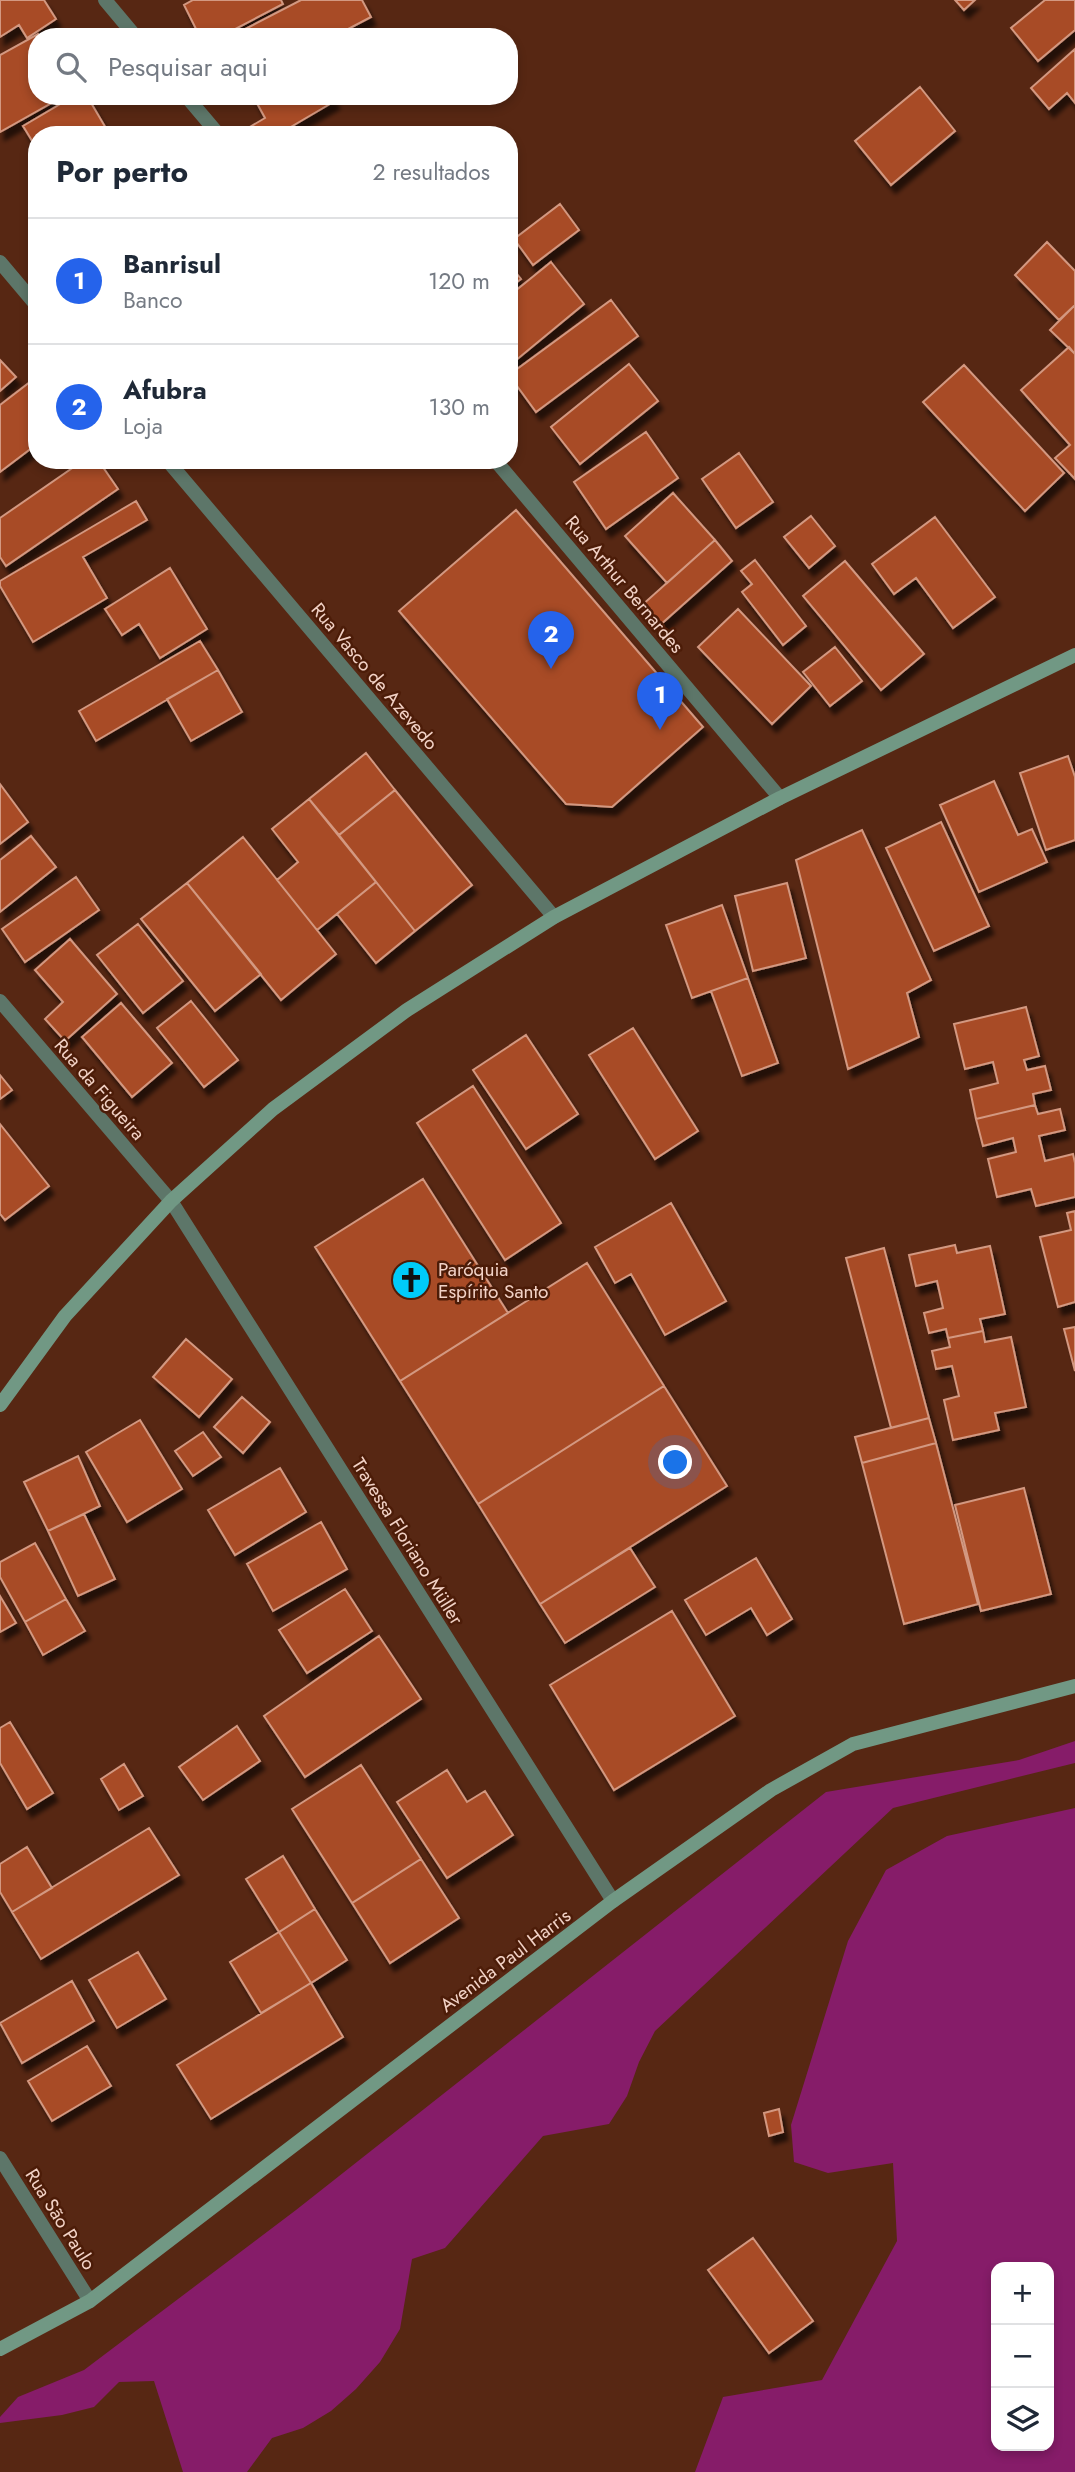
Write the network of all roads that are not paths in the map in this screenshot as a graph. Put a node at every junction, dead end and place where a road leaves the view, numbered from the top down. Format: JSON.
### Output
{"nodes":[{"id":1,"x":105,"y":0,"type":"edge"},
{"id":2,"x":128,"y":28,"type":"edge"},
{"id":3,"x":194,"y":105,"type":"edge"},
{"id":4,"x":211,"y":126,"type":"edge"},
{"id":5,"x":0,"y":262,"type":"edge"},
{"id":6,"x":28,"y":295,"type":"edge"},
{"id":7,"x":175,"y":469,"type":"edge"},
{"id":8,"x":503,"y":469,"type":"edge"},
{"id":9,"x":1075,"y":655,"type":"edge"},
{"id":10,"x":780,"y":798,"type":"junction"},
{"id":11,"x":554,"y":917,"type":"junction"},
{"id":12,"x":0,"y":1002,"type":"edge"},
{"id":13,"x":171,"y":1201,"type":"junction"},
{"id":14,"x":0,"y":1405,"type":"edge"},
{"id":15,"x":1075,"y":1686,"type":"edge"},
{"id":16,"x":613,"y":1902,"type":"junction"},
{"id":17,"x":0,"y":2158,"type":"edge"},
{"id":18,"x":90,"y":2301,"type":"junction"},
{"id":19,"x":0,"y":2349,"type":"edge"}],
"edges":[{"from":1,"to":2,"type":"street"},
{"from":3,"to":4,"type":"street"},
{"from":5,"to":6,"type":"street"},
{"from":7,"to":11,"type":"street","name":"Rua Vasco de Azevedo"},
{"from":8,"to":10,"type":"street","name":"Rua Arthur Bernardes"},
{"from":9,"to":10,"type":"main road"},
{"from":10,"to":11,"type":"main road"},
{"from":11,"to":13,"type":"main road"},
{"from":12,"to":13,"type":"street","name":"Rua da Figueira"},
{"from":13,"to":14,"type":"main road"},
{"from":13,"to":16,"type":"street","name":"Travessa Floriano Müller"},
{"from":15,"to":16,"type":"main road","name":"Avenida Paul Harris"},
{"from":16,"to":18,"type":"main road","name":"Avenida Paul Harris"},
{"from":17,"to":18,"type":"street","name":"Rua São Paulo"},
{"from":18,"to":19,"type":"main road","name":"Avenida Paul Harris"}]}
